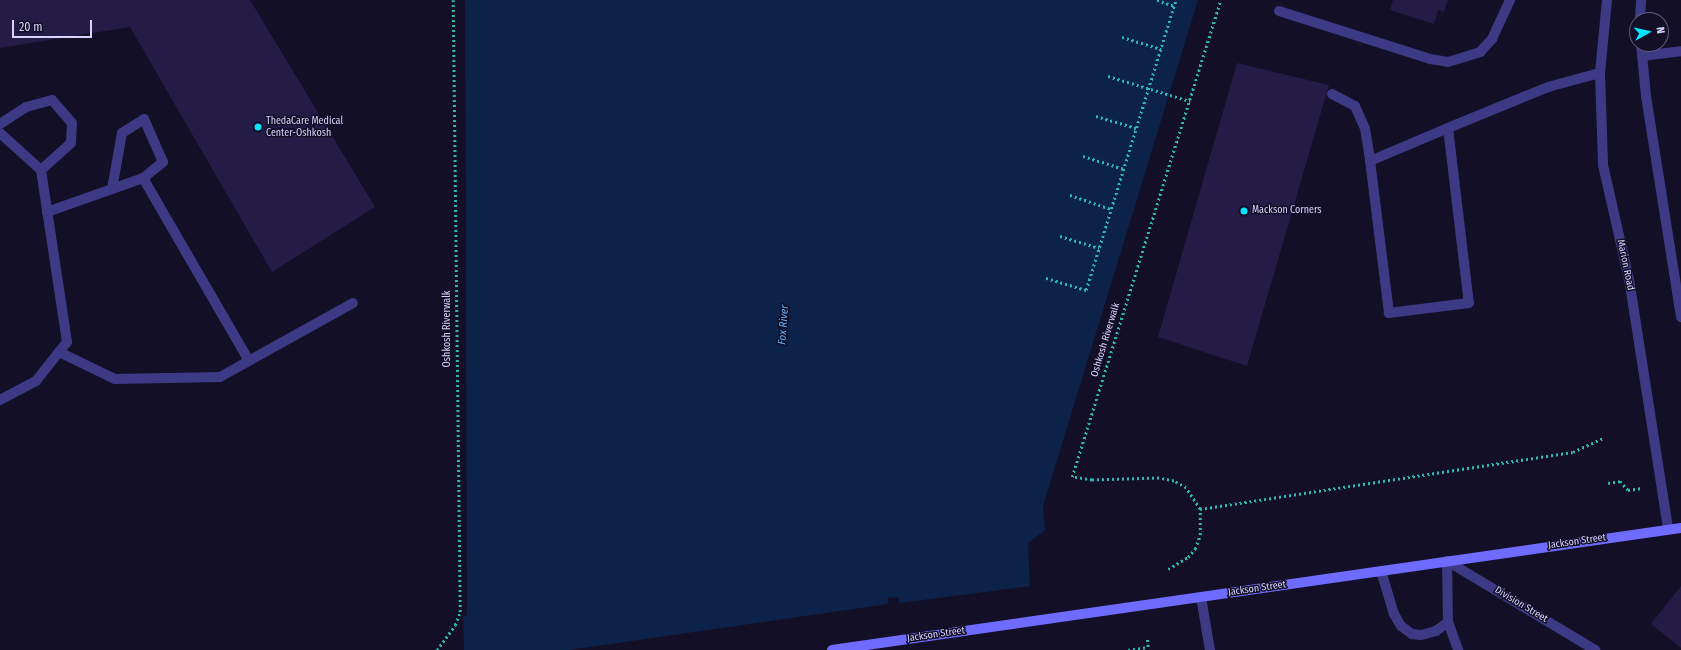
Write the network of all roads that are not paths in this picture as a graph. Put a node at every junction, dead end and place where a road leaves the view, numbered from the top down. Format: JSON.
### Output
{"nodes":[{"id":1,"x":1510,"y":0,"type":"edge"},
{"id":2,"x":1607,"y":0,"type":"edge"},
{"id":3,"x":1640,"y":0,"type":"edge"},
{"id":4,"x":1279,"y":11,"type":"dead end"},
{"id":5,"x":1640,"y":12,"type":"edge"},
{"id":6,"x":1681,"y":51,"type":"edge"},
{"id":7,"x":1642,"y":52,"type":"edge"},
{"id":8,"x":1642,"y":56,"type":"junction"},
{"id":9,"x":1600,"y":73,"type":"junction"},
{"id":10,"x":1332,"y":94,"type":"dead end"},
{"id":11,"x":0,"y":124,"type":"edge"},
{"id":12,"x":1448,"y":128,"type":"junction"},
{"id":13,"x":0,"y":134,"type":"edge"},
{"id":14,"x":1370,"y":161,"type":"junction"},
{"id":15,"x":41,"y":170,"type":"junction"},
{"id":16,"x":142,"y":178,"type":"junction"},
{"id":17,"x":112,"y":189,"type":"junction"},
{"id":18,"x":47,"y":212,"type":"junction"},
{"id":19,"x":353,"y":303,"type":"dead end"},
{"id":20,"x":1681,"y":317,"type":"edge"},
{"id":21,"x":59,"y":352,"type":"junction"},
{"id":22,"x":249,"y":361,"type":"junction"},
{"id":23,"x":0,"y":397,"type":"edge"},
{"id":24,"x":1681,"y":528,"type":"edge"},
{"id":25,"x":1668,"y":529,"type":"junction"},
{"id":26,"x":1447,"y":561,"type":"junction"},
{"id":27,"x":1381,"y":571,"type":"junction"},
{"id":28,"x":1201,"y":597,"type":"junction"},
{"id":29,"x":1448,"y":622,"type":"junction"},
{"id":30,"x":832,"y":650,"type":"edge"},
{"id":31,"x":1210,"y":650,"type":"edge"},
{"id":32,"x":1458,"y":650,"type":"edge"},
{"id":33,"x":1594,"y":650,"type":"edge"}],
"edges":[{"from":1,"to":4,"type":"street"},
{"from":2,"to":9,"type":"street","name":"Marion Road"},
{"from":3,"to":5,"type":"street"},
{"from":6,"to":8,"type":"street"},
{"from":7,"to":8,"type":"street"},
{"from":8,"to":20,"type":"street"},
{"from":9,"to":12,"type":"street"},
{"from":9,"to":25,"type":"street","name":"Marion Road"},
{"from":10,"to":14,"type":"street"},
{"from":11,"to":15,"type":"street"},
{"from":12,"to":14,"type":"street"},
{"from":12,"to":14,"type":"street"},
{"from":13,"to":15,"type":"street"},
{"from":15,"to":18,"type":"street"},
{"from":16,"to":17,"type":"street"},
{"from":16,"to":17,"type":"street"},
{"from":16,"to":22,"type":"street"},
{"from":17,"to":18,"type":"street"},
{"from":18,"to":21,"type":"street"},
{"from":19,"to":22,"type":"street"},
{"from":21,"to":22,"type":"street"},
{"from":21,"to":23,"type":"street"},
{"from":24,"to":25,"type":"main road","name":"Jackson Street"},
{"from":25,"to":26,"type":"main road","name":"Jackson Street"},
{"from":26,"to":27,"type":"main road","name":"Jackson Street"},
{"from":26,"to":29,"type":"street"},
{"from":26,"to":33,"type":"street","name":"Division Street"},
{"from":27,"to":28,"type":"main road","name":"Jackson Street"},
{"from":27,"to":29,"type":"street"},
{"from":28,"to":30,"type":"main road","name":"Jackson Street"},
{"from":28,"to":31,"type":"street"},
{"from":29,"to":32,"type":"street"}]}
